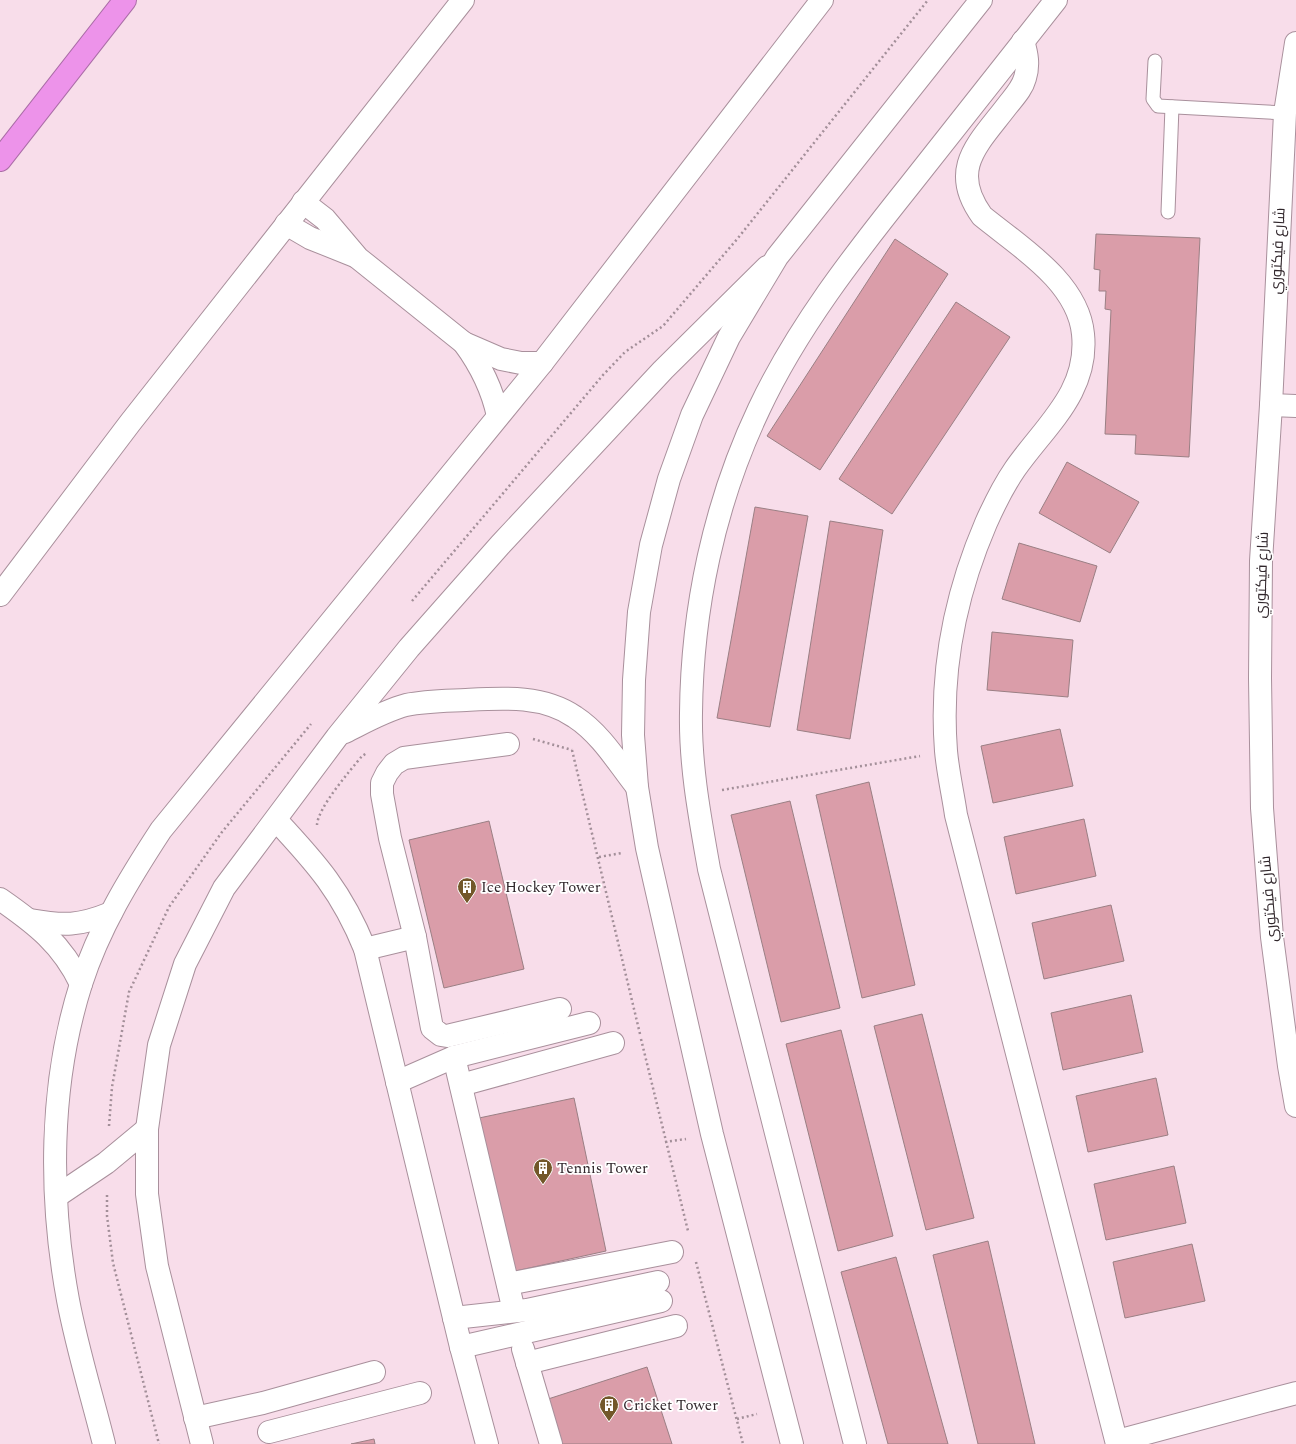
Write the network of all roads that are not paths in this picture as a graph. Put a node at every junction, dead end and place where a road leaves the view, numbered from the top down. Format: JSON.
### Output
{"nodes":[{"id":1,"x":125,"y":0,"type":"edge"},
{"id":2,"x":463,"y":0,"type":"edge"},
{"id":3,"x":822,"y":0,"type":"edge"},
{"id":4,"x":980,"y":0,"type":"edge"},
{"id":5,"x":1056,"y":0,"type":"edge"},
{"id":6,"x":1023,"y":41,"type":"junction"},
{"id":7,"x":1296,"y":43,"type":"edge"},
{"id":8,"x":1155,"y":61,"type":"dead end"},
{"id":9,"x":1172,"y":107,"type":"junction"},
{"id":10,"x":1285,"y":113,"type":"junction"},
{"id":11,"x":0,"y":160,"type":"edge"},
{"id":12,"x":303,"y":202,"type":"junction"},
{"id":13,"x":1168,"y":212,"type":"dead end"},
{"id":14,"x":286,"y":224,"type":"junction"},
{"id":15,"x":777,"y":257,"type":"junction"},
{"id":16,"x":358,"y":258,"type":"junction"},
{"id":17,"x":464,"y":343,"type":"junction"},
{"id":18,"x":542,"y":363,"type":"junction"},
{"id":19,"x":1271,"y":405,"type":"junction"},
{"id":20,"x":1296,"y":406,"type":"edge"},
{"id":21,"x":498,"y":416,"type":"junction"},
{"id":22,"x":0,"y":595,"type":"edge"},
{"id":23,"x":337,"y":737,"type":"junction"},
{"id":24,"x":508,"y":744,"type":"dead end"},
{"id":25,"x":637,"y":787,"type":"junction"},
{"id":26,"x":276,"y":820,"type":"junction"},
{"id":27,"x":0,"y":899,"type":"edge"},
{"id":28,"x":111,"y":913,"type":"junction"},
{"id":29,"x":30,"y":920,"type":"junction"},
{"id":30,"x":415,"y":937,"type":"junction"},
{"id":31,"x":364,"y":949,"type":"junction"},
{"id":32,"x":81,"y":984,"type":"junction"},
{"id":33,"x":560,"y":1009,"type":"dead end"},
{"id":34,"x":589,"y":1023,"type":"dead end"},
{"id":35,"x":613,"y":1043,"type":"dead end"},
{"id":36,"x":454,"y":1057,"type":"junction"},
{"id":37,"x":396,"y":1082,"type":"junction"},
{"id":38,"x":461,"y":1085,"type":"junction"},
{"id":39,"x":1296,"y":1106,"type":"edge"},
{"id":40,"x":147,"y":1129,"type":"junction"},
{"id":41,"x":57,"y":1196,"type":"junction"},
{"id":42,"x":672,"y":1252,"type":"dead end"},
{"id":43,"x":508,"y":1284,"type":"junction"},
{"id":44,"x":514,"y":1311,"type":"junction"},
{"id":45,"x":454,"y":1318,"type":"junction"},
{"id":46,"x":676,"y":1326,"type":"dead end"},
{"id":47,"x":519,"y":1334,"type":"junction"},
{"id":48,"x":461,"y":1348,"type":"junction"},
{"id":49,"x":528,"y":1362,"type":"junction"},
{"id":50,"x":374,"y":1372,"type":"dead end"},
{"id":51,"x":420,"y":1393,"type":"dead end"},
{"id":52,"x":1296,"y":1393,"type":"edge"},
{"id":53,"x":262,"y":1403,"type":"junction"},
{"id":54,"x":195,"y":1418,"type":"junction"},
{"id":55,"x":270,"y":1438,"type":"edge"},
{"id":56,"x":1117,"y":1443,"type":"edge"},
{"id":57,"x":104,"y":1444,"type":"edge"},
{"id":58,"x":202,"y":1444,"type":"edge"},
{"id":59,"x":487,"y":1444,"type":"edge"},
{"id":60,"x":551,"y":1444,"type":"edge"},
{"id":61,"x":792,"y":1444,"type":"edge"},
{"id":62,"x":855,"y":1444,"type":"edge"}],
"edges":[{"from":1,"to":11,"type":"highway"},
{"from":2,"to":12,"type":"street"},
{"from":3,"to":18,"type":"street"},
{"from":4,"to":15,"type":"street"},
{"from":5,"to":6,"type":"street"},
{"from":6,"to":56,"type":"street"},
{"from":6,"to":62,"type":"street"},
{"from":7,"to":10,"type":"street","name":"شارع فيكتوري"},
{"from":8,"to":9,"type":"lane"},
{"from":9,"to":10,"type":"lane"},
{"from":9,"to":13,"type":"lane"},
{"from":10,"to":19,"type":"street","name":"شارع فيكتوري"},
{"from":12,"to":14,"type":"street"},
{"from":12,"to":16,"type":"street"},
{"from":14,"to":16,"type":"street"},
{"from":14,"to":22,"type":"street"},
{"from":15,"to":23,"type":"street"},
{"from":15,"to":25,"type":"street"},
{"from":16,"to":17,"type":"street"},
{"from":17,"to":18,"type":"street"},
{"from":17,"to":21,"type":"street"},
{"from":18,"to":21,"type":"street"},
{"from":19,"to":20,"type":"street"},
{"from":19,"to":39,"type":"street","name":"شارع فيكتوري"},
{"from":21,"to":28,"type":"street"},
{"from":23,"to":25,"type":"street"},
{"from":23,"to":26,"type":"street"},
{"from":24,"to":30,"type":"street"},
{"from":25,"to":61,"type":"street"},
{"from":26,"to":31,"type":"street"},
{"from":26,"to":40,"type":"street"},
{"from":27,"to":29,"type":"street"},
{"from":28,"to":29,"type":"street"},
{"from":28,"to":32,"type":"street"},
{"from":29,"to":32,"type":"street"},
{"from":30,"to":31,"type":"street"},
{"from":30,"to":33,"type":"street"},
{"from":31,"to":37,"type":"street"},
{"from":32,"to":41,"type":"street"},
{"from":34,"to":36,"type":"street"},
{"from":35,"to":38,"type":"street"},
{"from":36,"to":37,"type":"street"},
{"from":36,"to":38,"type":"street"},
{"from":37,"to":45,"type":"street"},
{"from":38,"to":43,"type":"street"},
{"from":40,"to":41,"type":"street"},
{"from":40,"to":54,"type":"street"},
{"from":41,"to":57,"type":"street"},
{"from":42,"to":43,"type":"street"},
{"from":43,"to":44,"type":"street"},
{"from":44,"to":45,"type":"street"},
{"from":44,"to":47,"type":"street"},
{"from":45,"to":48,"type":"street"},
{"from":46,"to":49,"type":"street"},
{"from":47,"to":48,"type":"street"},
{"from":47,"to":49,"type":"street"},
{"from":48,"to":59,"type":"street"},
{"from":49,"to":60,"type":"street"},
{"from":50,"to":53,"type":"street"},
{"from":51,"to":55,"type":"street"},
{"from":52,"to":56,"type":"street"},
{"from":53,"to":54,"type":"street"},
{"from":53,"to":55,"type":"street"},
{"from":54,"to":58,"type":"street"}]}
